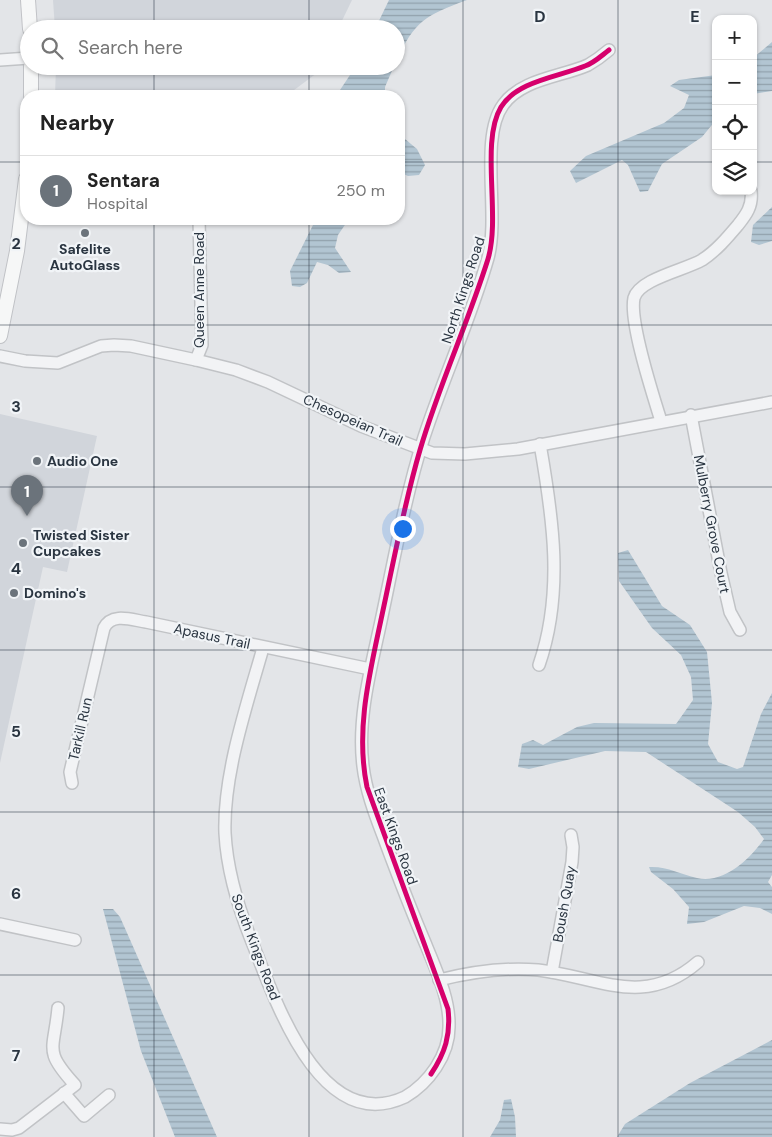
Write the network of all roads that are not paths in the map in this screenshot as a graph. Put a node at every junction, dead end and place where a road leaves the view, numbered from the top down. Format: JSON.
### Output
{"nodes":[{"id":1,"x":28,"y":0,"type":"edge"},
{"id":2,"x":29,"y":20,"type":"edge"},
{"id":3,"x":609,"y":50,"type":"dead end"},
{"id":4,"x":20,"y":59,"type":"edge"},
{"id":5,"x":0,"y":60,"type":"edge"},
{"id":6,"x":31,"y":75,"type":"edge"},
{"id":7,"x":31,"y":90,"type":"edge"},
{"id":8,"x":751,"y":195,"type":"edge"},
{"id":9,"x":20,"y":222,"type":"edge"},
{"id":10,"x":199,"y":225,"type":"edge"},
{"id":11,"x":0,"y":336,"type":"edge"},
{"id":12,"x":0,"y":356,"type":"edge"},
{"id":13,"x":196,"y":360,"type":"junction"},
{"id":14,"x":772,"y":402,"type":"edge"},
{"id":15,"x":691,"y":415,"type":"junction"},
{"id":16,"x":661,"y":421,"type":"junction"},
{"id":17,"x":540,"y":444,"type":"junction"},
{"id":18,"x":420,"y":450,"type":"junction"},
{"id":19,"x":740,"y":630,"type":"dead end"},
{"id":20,"x":263,"y":648,"type":"junction"},
{"id":21,"x":539,"y":664,"type":"dead end"},
{"id":22,"x":370,"y":669,"type":"junction"},
{"id":23,"x":93,"y":674,"type":"joint"},
{"id":24,"x":72,"y":783,"type":"dead end"},
{"id":25,"x":571,"y":835,"type":"dead end"},
{"id":26,"x":0,"y":924,"type":"edge"},
{"id":27,"x":74,"y":940,"type":"dead end"},
{"id":28,"x":698,"y":962,"type":"dead end"},
{"id":29,"x":552,"y":972,"type":"junction"},
{"id":30,"x":439,"y":980,"type":"junction"},
{"id":31,"x":58,"y":1008,"type":"dead end"},
{"id":32,"x":431,"y":1074,"type":"joint"},
{"id":33,"x":64,"y":1094,"type":"junction"},
{"id":34,"x":109,"y":1095,"type":"dead end"},
{"id":35,"x":0,"y":1129,"type":"edge"}],
"edges":[{"from":1,"to":2,"type":"main road"},
{"from":3,"to":18,"type":"street","name":"North Kings Road"},
{"from":4,"to":5,"type":"street"},
{"from":6,"to":7,"type":"main road"},
{"from":8,"to":16,"type":"street"},
{"from":9,"to":11,"type":"main road"},
{"from":10,"to":13,"type":"street","name":"Queen Anne Road"},
{"from":12,"to":13,"type":"street","name":"Chesopeian Trail"},
{"from":13,"to":18,"type":"street","name":"Chesopeian Trail"},
{"from":14,"to":15,"type":"street","name":"Chesopeian Trail"},
{"from":15,"to":16,"type":"street","name":"Chesopeian Trail"},
{"from":15,"to":19,"type":"street","name":"Mulberry Grove Court"},
{"from":16,"to":17,"type":"street","name":"Chesopeian Trail"},
{"from":17,"to":18,"type":"street","name":"Chesopeian Trail"},
{"from":17,"to":21,"type":"street"},
{"from":18,"to":22,"type":"street","name":"East Kings Road"},
{"from":20,"to":22,"type":"street","name":"Apasus Trail"},
{"from":20,"to":23,"type":"street","name":"Apasus Trail"},
{"from":20,"to":32,"type":"street","name":"South Kings Road"},
{"from":22,"to":30,"type":"street","name":"East Kings Road"},
{"from":23,"to":24,"type":"street","name":"Tarkill Run"},
{"from":25,"to":29,"type":"street","name":"Boush Quay"},
{"from":26,"to":27,"type":"street"},
{"from":28,"to":29,"type":"street"},
{"from":29,"to":30,"type":"street"},
{"from":30,"to":32,"type":"street","name":"East Kings Road"},
{"from":31,"to":33,"type":"street"},
{"from":33,"to":34,"type":"street"},
{"from":33,"to":35,"type":"street"}]}
